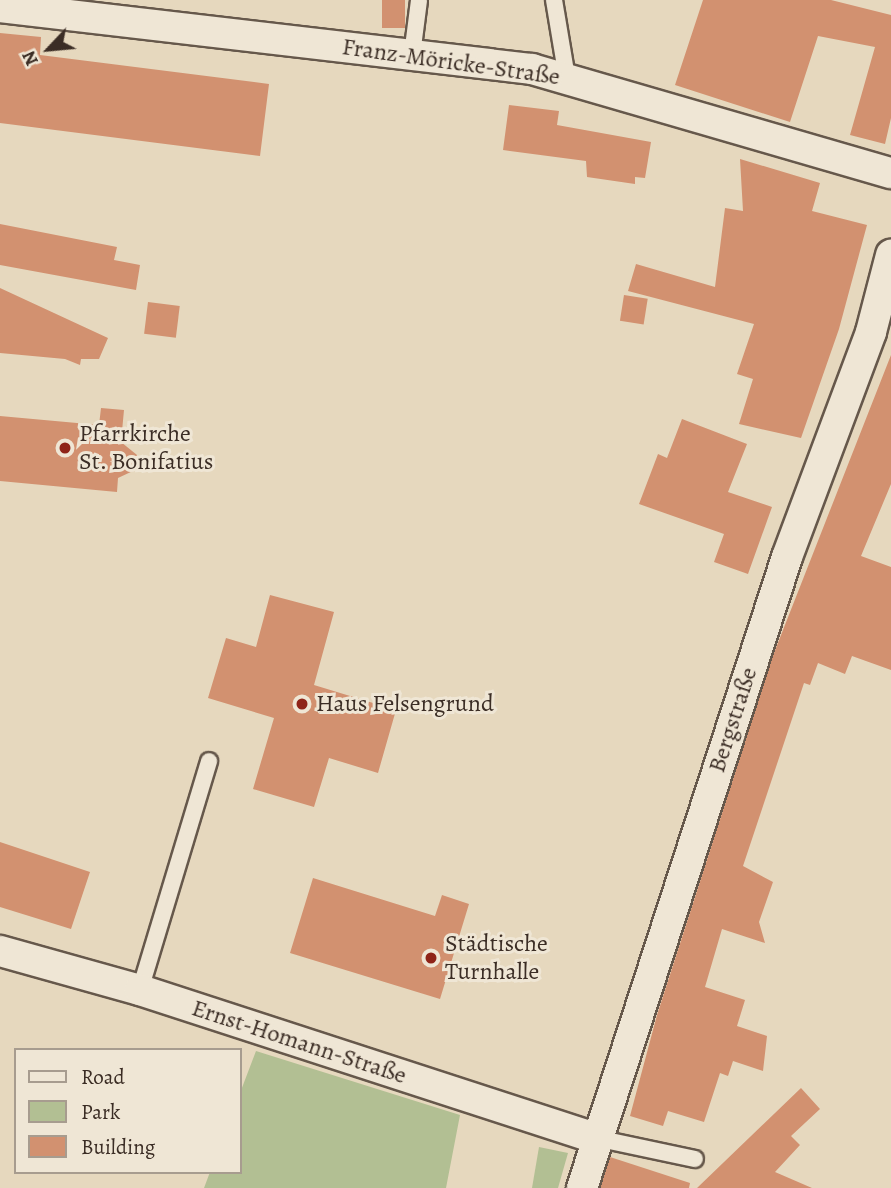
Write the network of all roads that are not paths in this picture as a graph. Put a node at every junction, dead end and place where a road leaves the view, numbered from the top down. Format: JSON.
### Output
{"nodes":[{"id":1,"x":419,"y":0,"type":"edge"},
{"id":2,"x":554,"y":0,"type":"edge"},
{"id":3,"x":0,"y":6,"type":"edge"},
{"id":4,"x":412,"y":55,"type":"junction"},
{"id":5,"x":567,"y":78,"type":"junction"},
{"id":6,"x":891,"y":173,"type":"edge"},
{"id":7,"x":891,"y":255,"type":"edge"},
{"id":8,"x":209,"y":761,"type":"dead end"},
{"id":9,"x":0,"y":951,"type":"edge"},
{"id":10,"x":140,"y":990,"type":"junction"},
{"id":11,"x":596,"y":1138,"type":"junction"},
{"id":12,"x":695,"y":1159,"type":"dead end"},
{"id":13,"x":582,"y":1188,"type":"edge"}],
"edges":[{"from":1,"to":4,"type":"lane"},
{"from":2,"to":5,"type":"lane"},
{"from":3,"to":4,"type":"street","name":"Franz-Möricke-Straße"},
{"from":4,"to":5,"type":"street","name":"Franz-Möricke-Straße"},
{"from":5,"to":6,"type":"street","name":"Franz-Möricke-Straße"},
{"from":7,"to":11,"type":"street","name":"Bergstraße"},
{"from":8,"to":10,"type":"lane"},
{"from":9,"to":10,"type":"street","name":"Ernst-Homann-Straße"},
{"from":10,"to":11,"type":"street","name":"Ernst-Homann-Straße"},
{"from":11,"to":12,"type":"lane"},
{"from":11,"to":13,"type":"street","name":"Bergstraße"}]}
